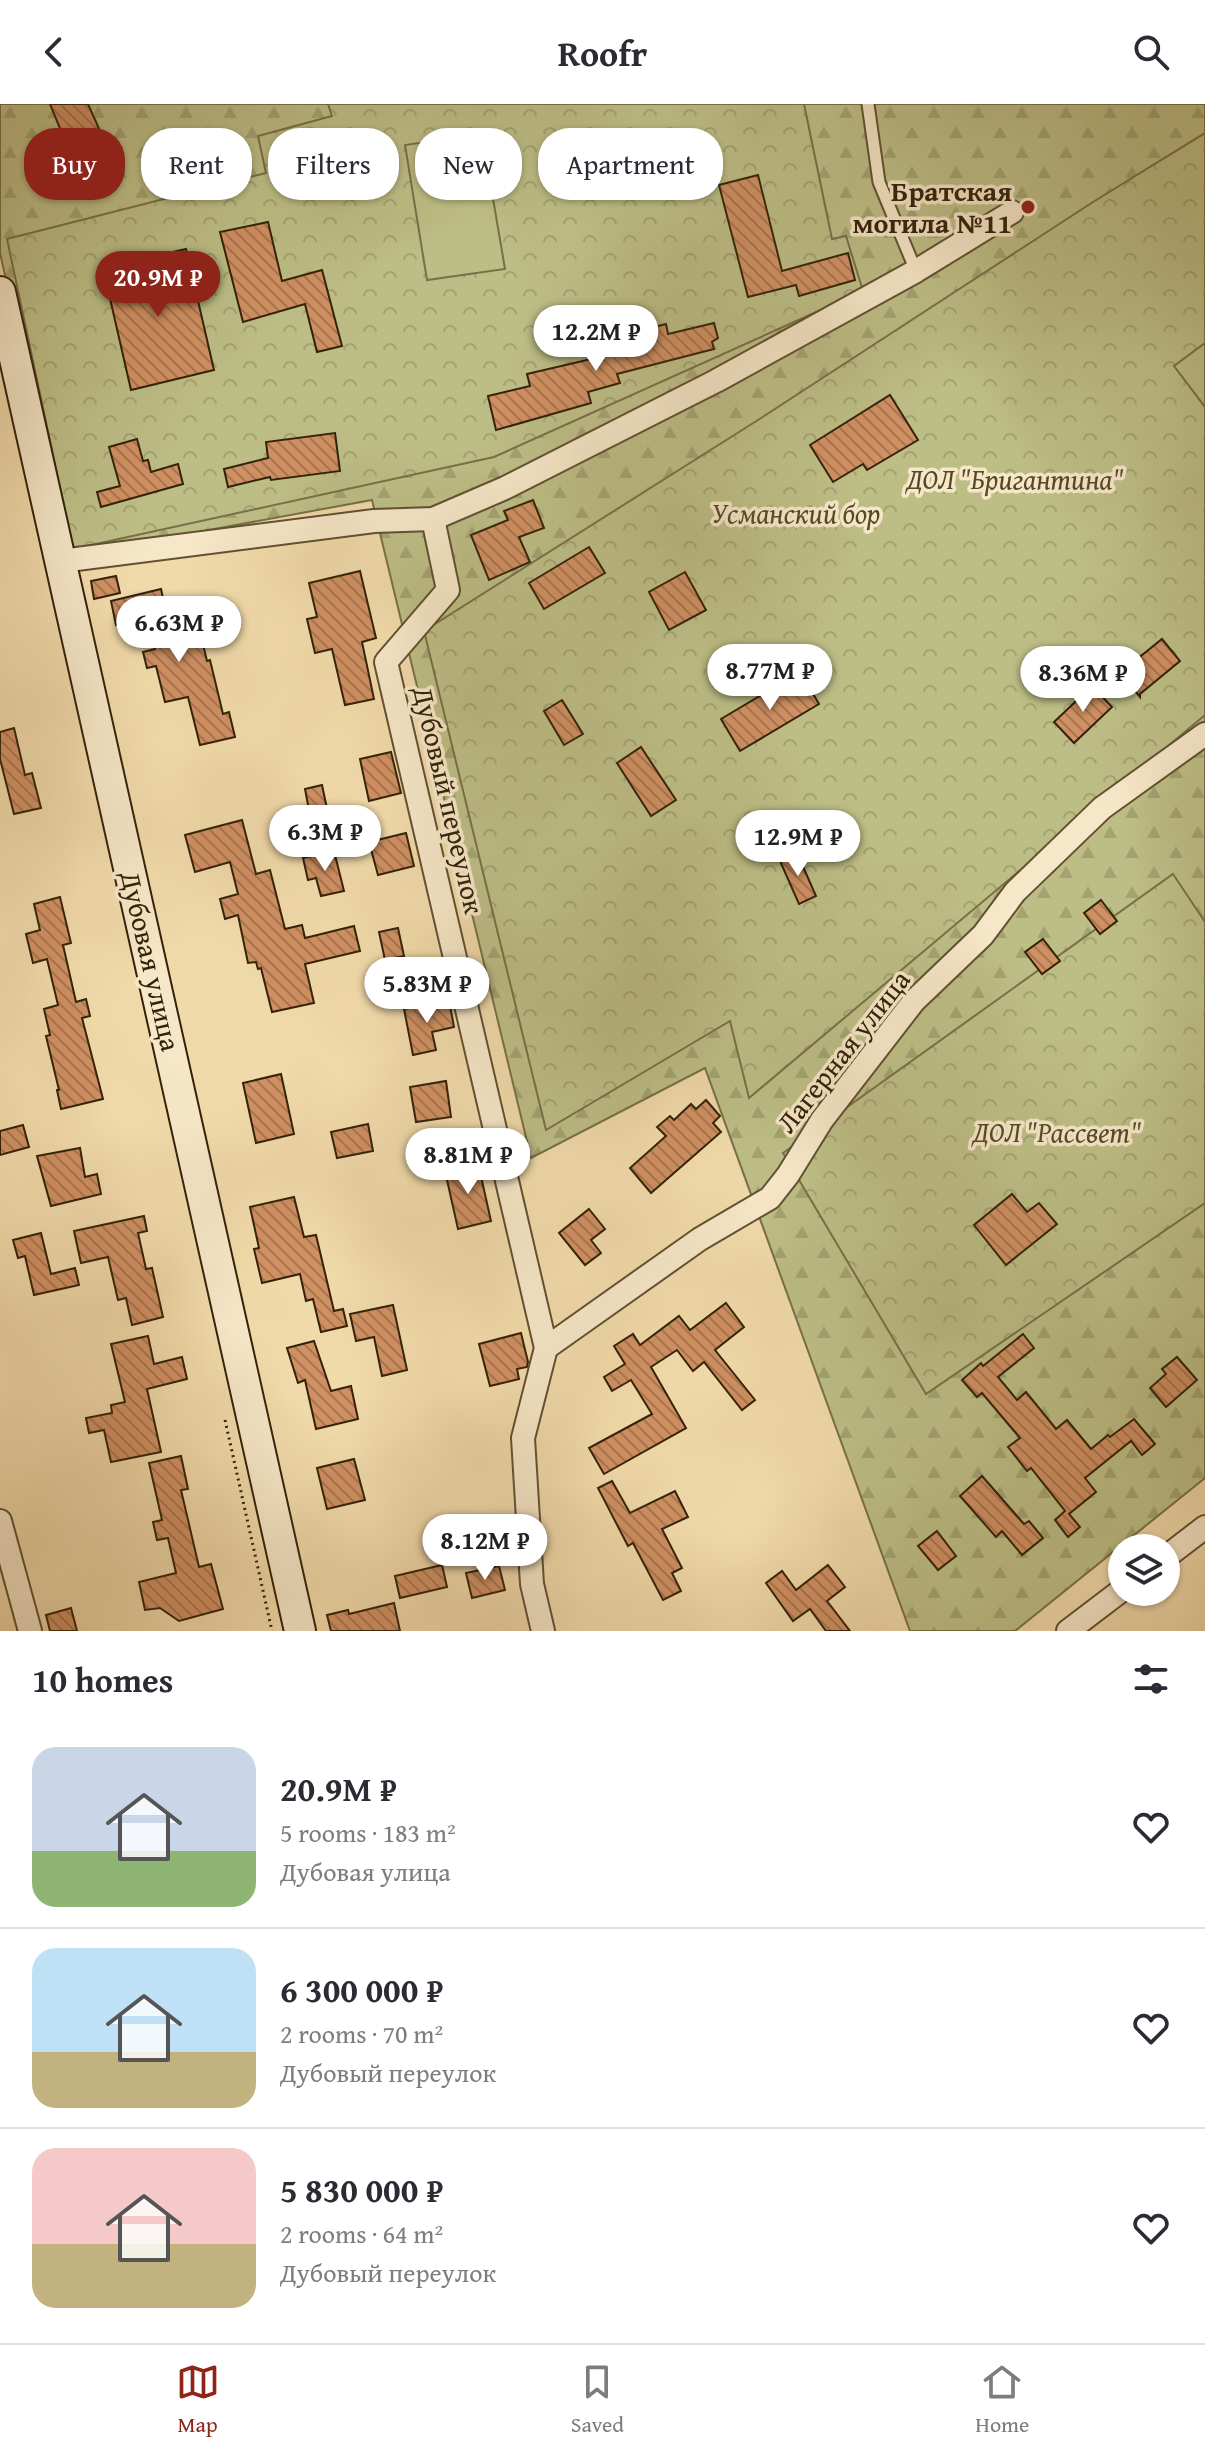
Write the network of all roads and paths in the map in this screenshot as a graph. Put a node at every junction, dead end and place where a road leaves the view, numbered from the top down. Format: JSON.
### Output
{"nodes":[{"id":1,"x":868,"y":104,"type":"edge"},
{"id":2,"x":1012,"y":212,"type":"dead end"},
{"id":3,"x":916,"y":271,"type":"junction"},
{"id":4,"x":0,"y":292,"type":"edge"},
{"id":5,"x":433,"y":519,"type":"junction"},
{"id":6,"x":61,"y":561,"type":"junction"},
{"id":7,"x":1205,"y":734,"type":"edge"},
{"id":8,"x":546,"y":1348,"type":"junction"},
{"id":9,"x":0,"y":1521,"type":"edge"},
{"id":10,"x":1205,"y":1527,"type":"edge"},
{"id":11,"x":1180,"y":1546,"type":"edge"},
{"id":12,"x":1108,"y":1601,"type":"edge"},
{"id":13,"x":30,"y":1631,"type":"edge"},
{"id":14,"x":300,"y":1631,"type":"edge"},
{"id":15,"x":543,"y":1631,"type":"edge"},
{"id":16,"x":1068,"y":1631,"type":"edge"}],
"edges":[{"from":1,"to":3,"type":"lane"},
{"from":2,"to":3,"type":"street"},
{"from":3,"to":5,"type":"street"},
{"from":4,"to":6,"type":"street","name":"Дубовая улица"},
{"from":5,"to":6,"type":"street"},
{"from":5,"to":8,"type":"street","name":"Дубовый переулок"},
{"from":6,"to":14,"type":"street","name":"Дубовая улица"},
{"from":7,"to":8,"type":"street","name":"Лагерная улица"},
{"from":8,"to":15,"type":"street","name":"Дубовый переулок"},
{"from":9,"to":13,"type":"street"},
{"from":10,"to":11,"type":"street"},
{"from":12,"to":16,"type":"street"}]}
